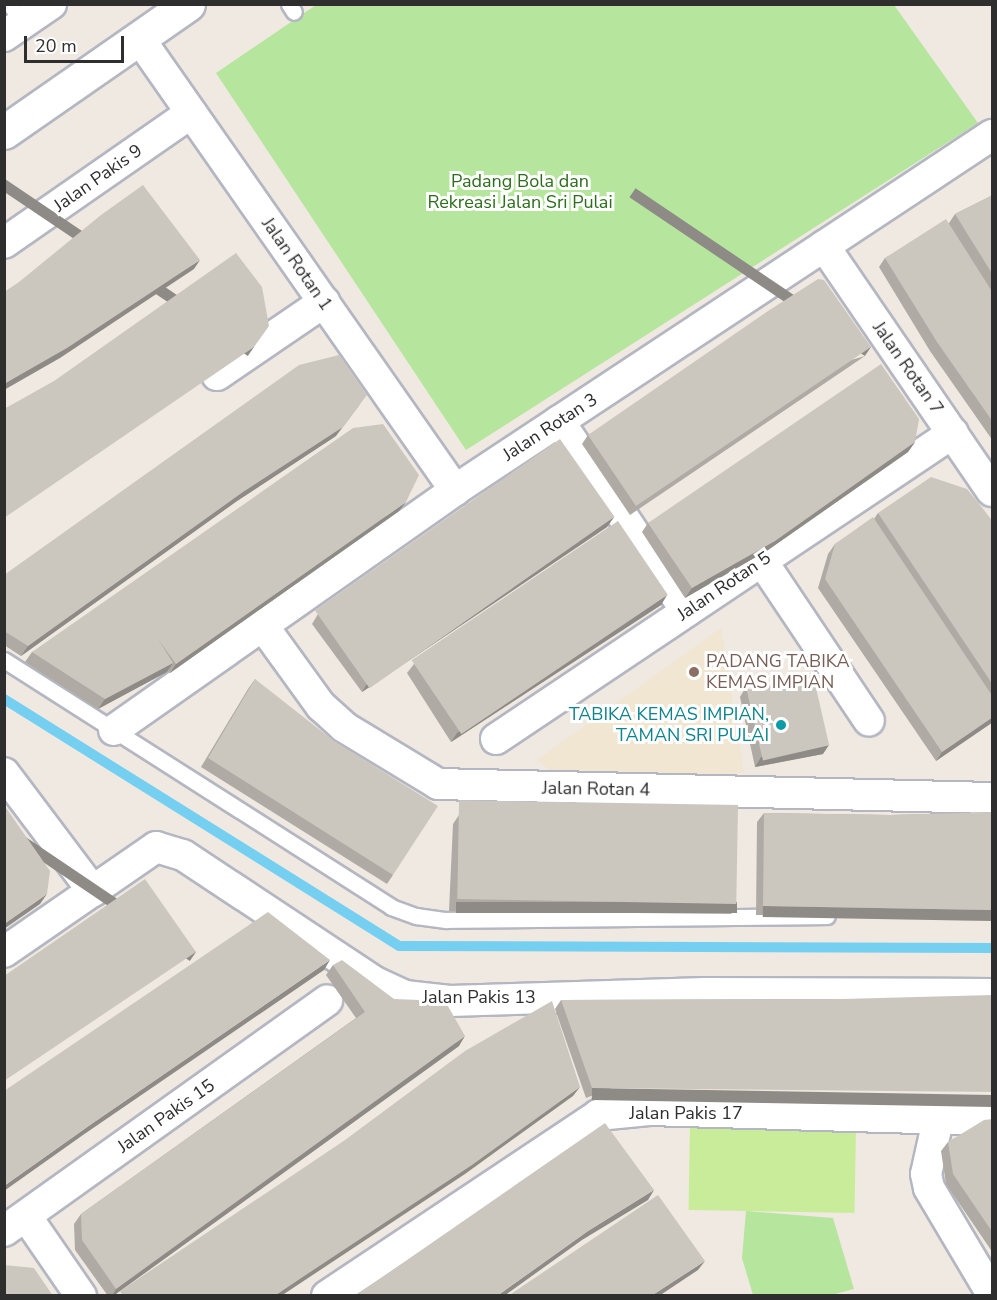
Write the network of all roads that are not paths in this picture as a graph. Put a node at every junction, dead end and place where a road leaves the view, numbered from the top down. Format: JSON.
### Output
{"nodes":[{"id":1,"x":51,"y":4,"type":"edge"},
{"id":2,"x":188,"y":4,"type":"edge"},
{"id":3,"x":13,"y":22,"type":"edge"},
{"id":4,"x":139,"y":38,"type":"junction"},
{"id":5,"x":191,"y":113,"type":"junction"},
{"id":6,"x":4,"y":132,"type":"edge"},
{"id":7,"x":993,"y":135,"type":"edge"},
{"id":8,"x":4,"y":243,"type":"edge"},
{"id":9,"x":824,"y":246,"type":"junction"},
{"id":10,"x":324,"y":302,"type":"junction"},
{"id":11,"x":198,"y":388,"type":"edge"},
{"id":12,"x":559,"y":421,"type":"junction"},
{"id":13,"x":953,"y":433,"type":"junction"},
{"id":14,"x":455,"y":490,"type":"junction"},
{"id":15,"x":993,"y":491,"type":"edge"},
{"id":16,"x":762,"y":561,"type":"junction"},
{"id":17,"x":686,"y":611,"type":"junction"},
{"id":18,"x":263,"y":626,"type":"junction"},
{"id":19,"x":4,"y":660,"type":"edge"},
{"id":20,"x":869,"y":721,"type":"dead end"},
{"id":21,"x":114,"y":730,"type":"junction"},
{"id":22,"x":496,"y":739,"type":"dead end"},
{"id":23,"x":4,"y":773,"type":"edge"},
{"id":24,"x":993,"y":798,"type":"edge"},
{"id":25,"x":93,"y":891,"type":"junction"},
{"id":26,"x":838,"y":916,"type":"edge"},
{"id":27,"x":4,"y":952,"type":"edge"},
{"id":28,"x":993,"y":994,"type":"edge"},
{"id":29,"x":327,"y":1001,"type":"dead end"},
{"id":30,"x":938,"y":1120,"type":"junction"},
{"id":31,"x":993,"y":1120,"type":"edge"},
{"id":32,"x":15,"y":1223,"type":"edge"},
{"id":33,"x":993,"y":1293,"type":"edge"},
{"id":34,"x":81,"y":1296,"type":"edge"},
{"id":35,"x":327,"y":1296,"type":"edge"}],
"edges":[{"from":1,"to":3,"type":"street"},
{"from":2,"to":4,"type":"street"},
{"from":4,"to":5,"type":"street","name":"Jalan Rotan 1"},
{"from":4,"to":6,"type":"street"},
{"from":5,"to":8,"type":"street","name":"Jalan Pakis 9"},
{"from":5,"to":10,"type":"street","name":"Jalan Rotan 1"},
{"from":7,"to":9,"type":"street","name":"Jalan Rotan 3"},
{"from":9,"to":12,"type":"street","name":"Jalan Rotan 3"},
{"from":9,"to":13,"type":"street","name":"Jalan Rotan 7"},
{"from":10,"to":11,"type":"street"},
{"from":10,"to":14,"type":"street","name":"Jalan Rotan 1"},
{"from":12,"to":14,"type":"street","name":"Jalan Rotan 3"},
{"from":12,"to":17,"type":"street"},
{"from":13,"to":15,"type":"street","name":"Jalan Rotan 7"},
{"from":13,"to":16,"type":"street","name":"Jalan Rotan 5"},
{"from":14,"to":18,"type":"street","name":"Jalan Rotan 3"},
{"from":16,"to":17,"type":"street","name":"Jalan Rotan 5"},
{"from":16,"to":20,"type":"street"},
{"from":17,"to":22,"type":"street","name":"Jalan Rotan 5"},
{"from":18,"to":21,"type":"street","name":"Jalan Rotan 3"},
{"from":18,"to":24,"type":"street","name":"Jalan Rotan 4"},
{"from":19,"to":21,"type":"lane"},
{"from":21,"to":26,"type":"lane"},
{"from":23,"to":25,"type":"street"},
{"from":25,"to":27,"type":"street","name":"Jalan Pakis 13"},
{"from":25,"to":28,"type":"street","name":"Jalan Pakis 13"},
{"from":29,"to":32,"type":"street","name":"Jalan Pakis 15"},
{"from":30,"to":31,"type":"street","name":"Jalan Pakis 17"},
{"from":30,"to":33,"type":"street"},
{"from":30,"to":35,"type":"street","name":"Jalan Pakis 17"},
{"from":32,"to":34,"type":"street"}]}
